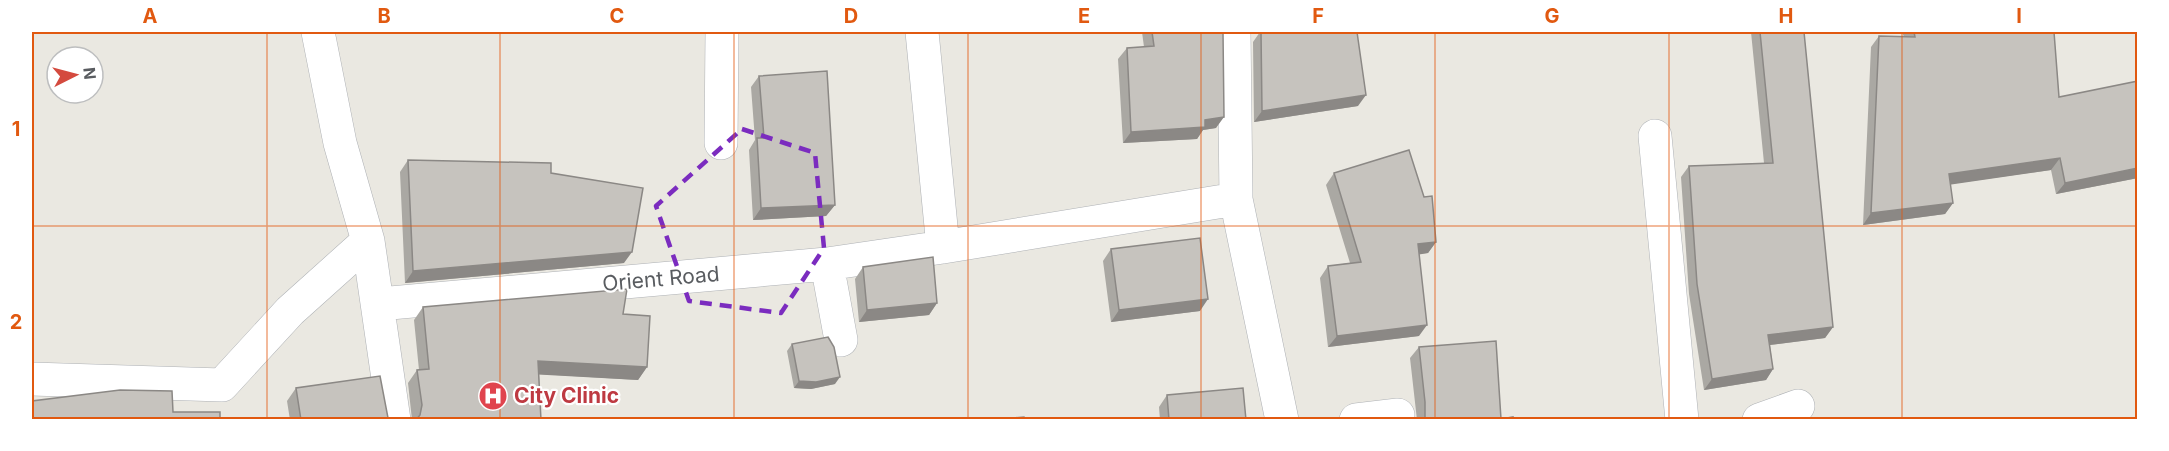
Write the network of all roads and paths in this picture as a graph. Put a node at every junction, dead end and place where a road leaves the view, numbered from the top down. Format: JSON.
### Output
{"nodes":[{"id":1,"x":318,"y":32,"type":"edge"},
{"id":2,"x":722,"y":32,"type":"edge"},
{"id":3,"x":922,"y":32,"type":"edge"},
{"id":4,"x":1234,"y":32,"type":"edge"},
{"id":5,"x":1655,"y":136,"type":"dead end"},
{"id":6,"x":721,"y":143,"type":"dead end"},
{"id":7,"x":1236,"y":199,"type":"junction"},
{"id":8,"x":368,"y":242,"type":"junction"},
{"id":9,"x":943,"y":248,"type":"junction"},
{"id":10,"x":826,"y":264,"type":"junction"},
{"id":11,"x":379,"y":304,"type":"junction"},
{"id":12,"x":841,"y":340,"type":"dead end"},
{"id":13,"x":32,"y":379,"type":"edge"},
{"id":14,"x":1798,"y":406,"type":"dead end"},
{"id":15,"x":1398,"y":414,"type":"dead end"},
{"id":16,"x":394,"y":420,"type":"edge"},
{"id":17,"x":1282,"y":420,"type":"edge"},
{"id":18,"x":1356,"y":420,"type":"edge"},
{"id":19,"x":1682,"y":420,"type":"edge"},
{"id":20,"x":1759,"y":420,"type":"edge"}],
"edges":[{"from":1,"to":8,"type":"street"},
{"from":2,"to":6,"type":"street"},
{"from":3,"to":9,"type":"street"},
{"from":4,"to":7,"type":"street"},
{"from":5,"to":19,"type":"street"},
{"from":7,"to":9,"type":"street","name":"Orient Road"},
{"from":7,"to":17,"type":"street"},
{"from":8,"to":11,"type":"street"},
{"from":8,"to":13,"type":"street"},
{"from":9,"to":10,"type":"street","name":"Orient Road"},
{"from":10,"to":11,"type":"street","name":"Orient Road"},
{"from":10,"to":12,"type":"street"},
{"from":11,"to":16,"type":"street"},
{"from":14,"to":20,"type":"street"},
{"from":15,"to":18,"type":"street"}]}
